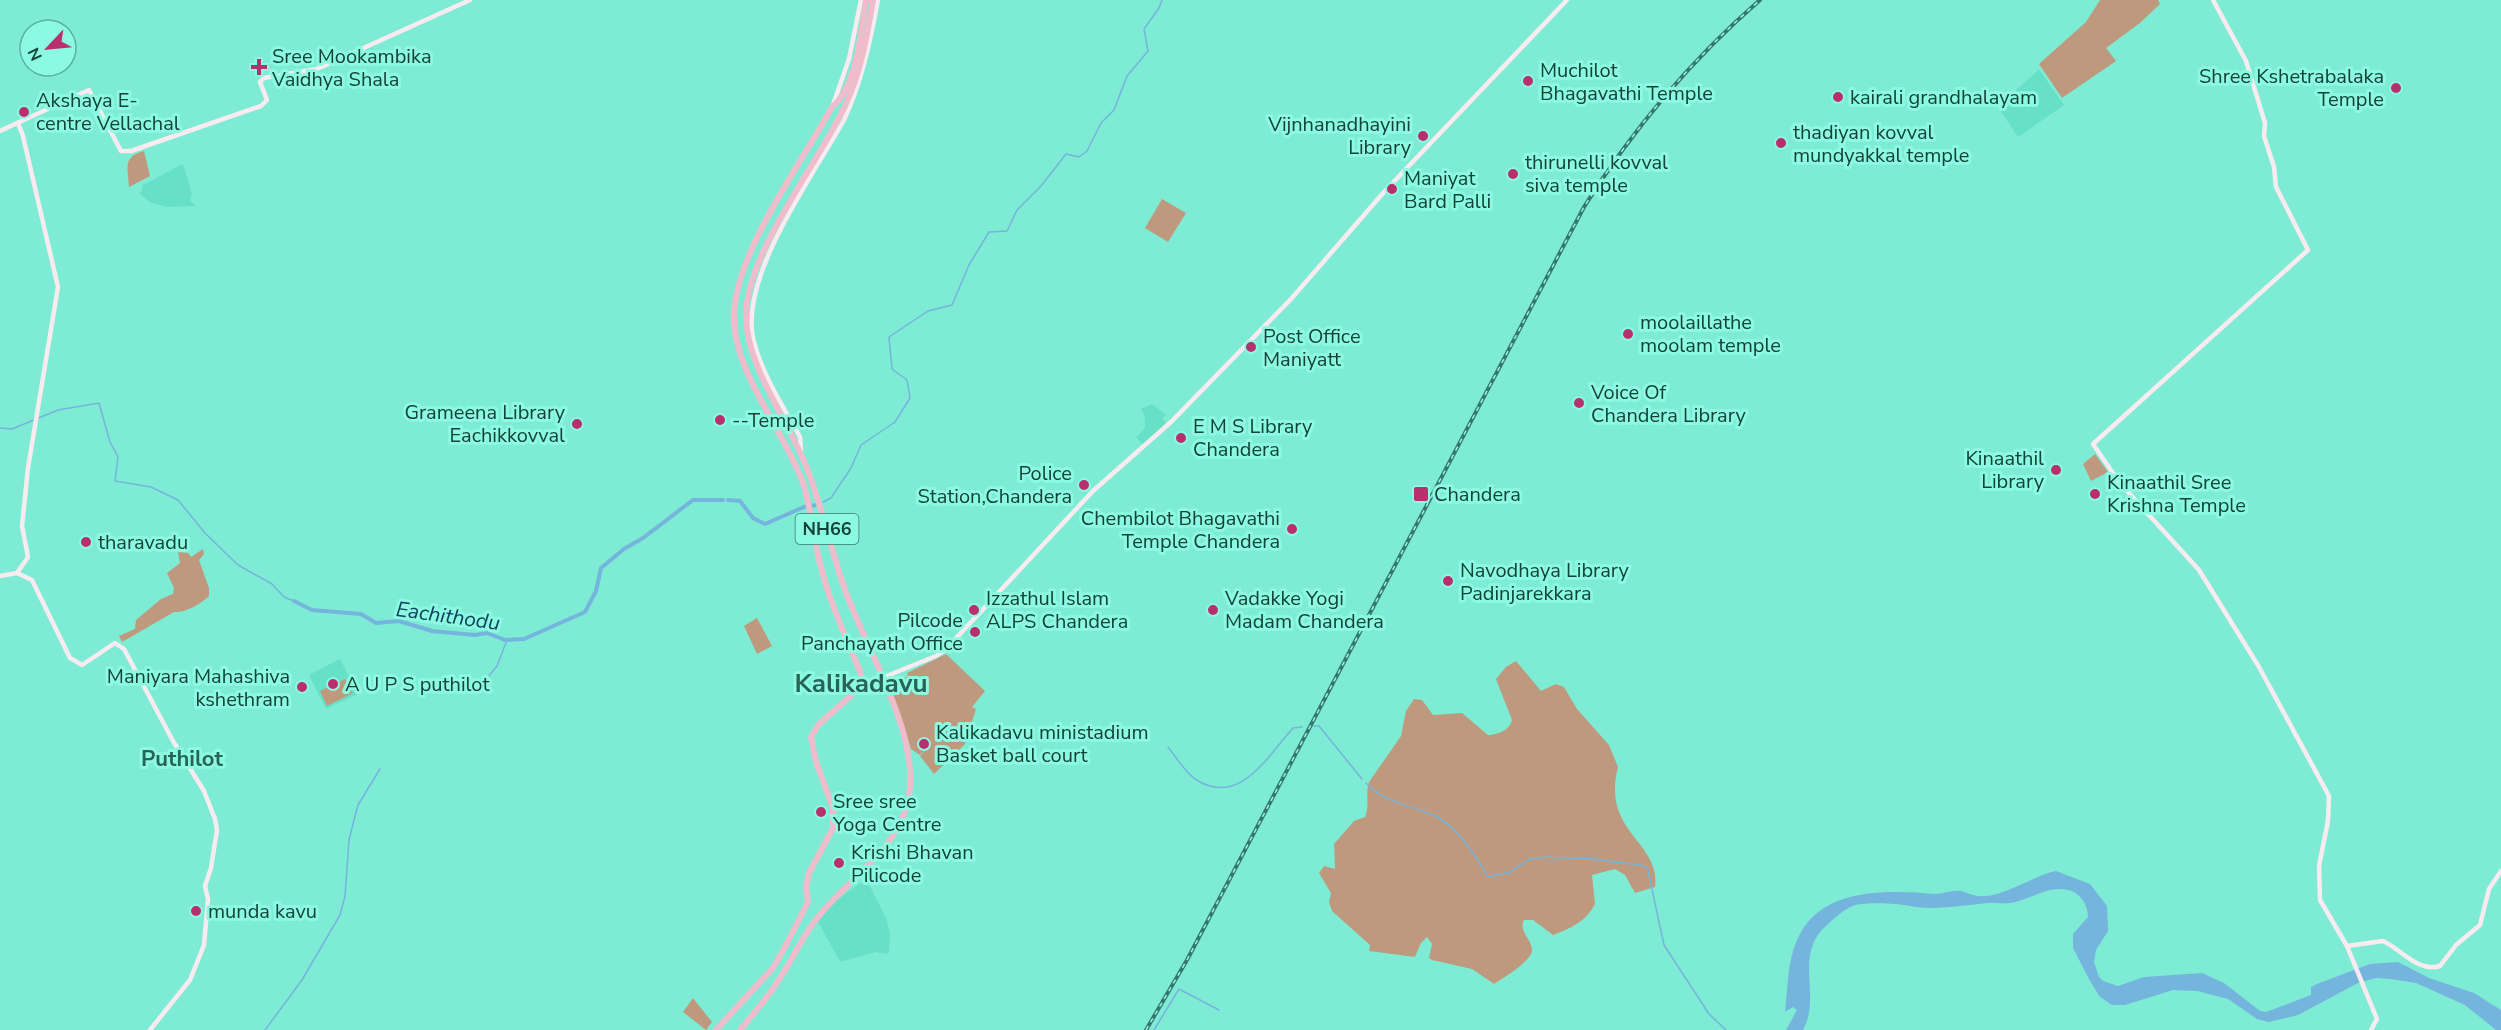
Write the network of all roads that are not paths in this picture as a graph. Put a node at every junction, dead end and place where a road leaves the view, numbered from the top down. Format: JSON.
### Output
{"nodes":[{"id":1,"x":470,"y":0,"type":"edge"},
{"id":2,"x":861,"y":0,"type":"edge"},
{"id":3,"x":866,"y":0,"type":"edge"},
{"id":4,"x":876,"y":0,"type":"edge"},
{"id":5,"x":1567,"y":0,"type":"edge"},
{"id":6,"x":2212,"y":0,"type":"edge"},
{"id":7,"x":832,"y":107,"type":"junction"},
{"id":8,"x":18,"y":123,"type":"junction"},
{"id":9,"x":0,"y":131,"type":"edge"},
{"id":10,"x":17,"y":573,"type":"junction"},
{"id":11,"x":0,"y":576,"type":"edge"},
{"id":12,"x":883,"y":677,"type":"junction"},
{"id":13,"x":862,"y":686,"type":"junction"},
{"id":14,"x":2501,"y":872,"type":"edge"},
{"id":15,"x":2347,"y":946,"type":"junction"},
{"id":16,"x":150,"y":1030,"type":"edge"},
{"id":17,"x":716,"y":1030,"type":"edge"},
{"id":18,"x":740,"y":1030,"type":"edge"},
{"id":19,"x":2371,"y":1030,"type":"edge"}],
"edges":[{"from":1,"to":8,"type":"main road"},
{"from":2,"to":7,"type":"main road"},
{"from":3,"to":7,"type":"highway","number":"NH66"},
{"from":4,"to":12,"type":"highway","number":"NH66"},
{"from":5,"to":12,"type":"main road"},
{"from":6,"to":15,"type":"main road"},
{"from":7,"to":13,"type":"highway","number":"NH66"},
{"from":8,"to":9,"type":"main road"},
{"from":8,"to":10,"type":"main road"},
{"from":10,"to":11,"type":"main road"},
{"from":10,"to":16,"type":"main road"},
{"from":12,"to":13,"type":"main road"},
{"from":12,"to":18,"type":"highway","number":"NH66"},
{"from":13,"to":17,"type":"highway"},
{"from":14,"to":15,"type":"main road"},
{"from":15,"to":19,"type":"main road"}]}
